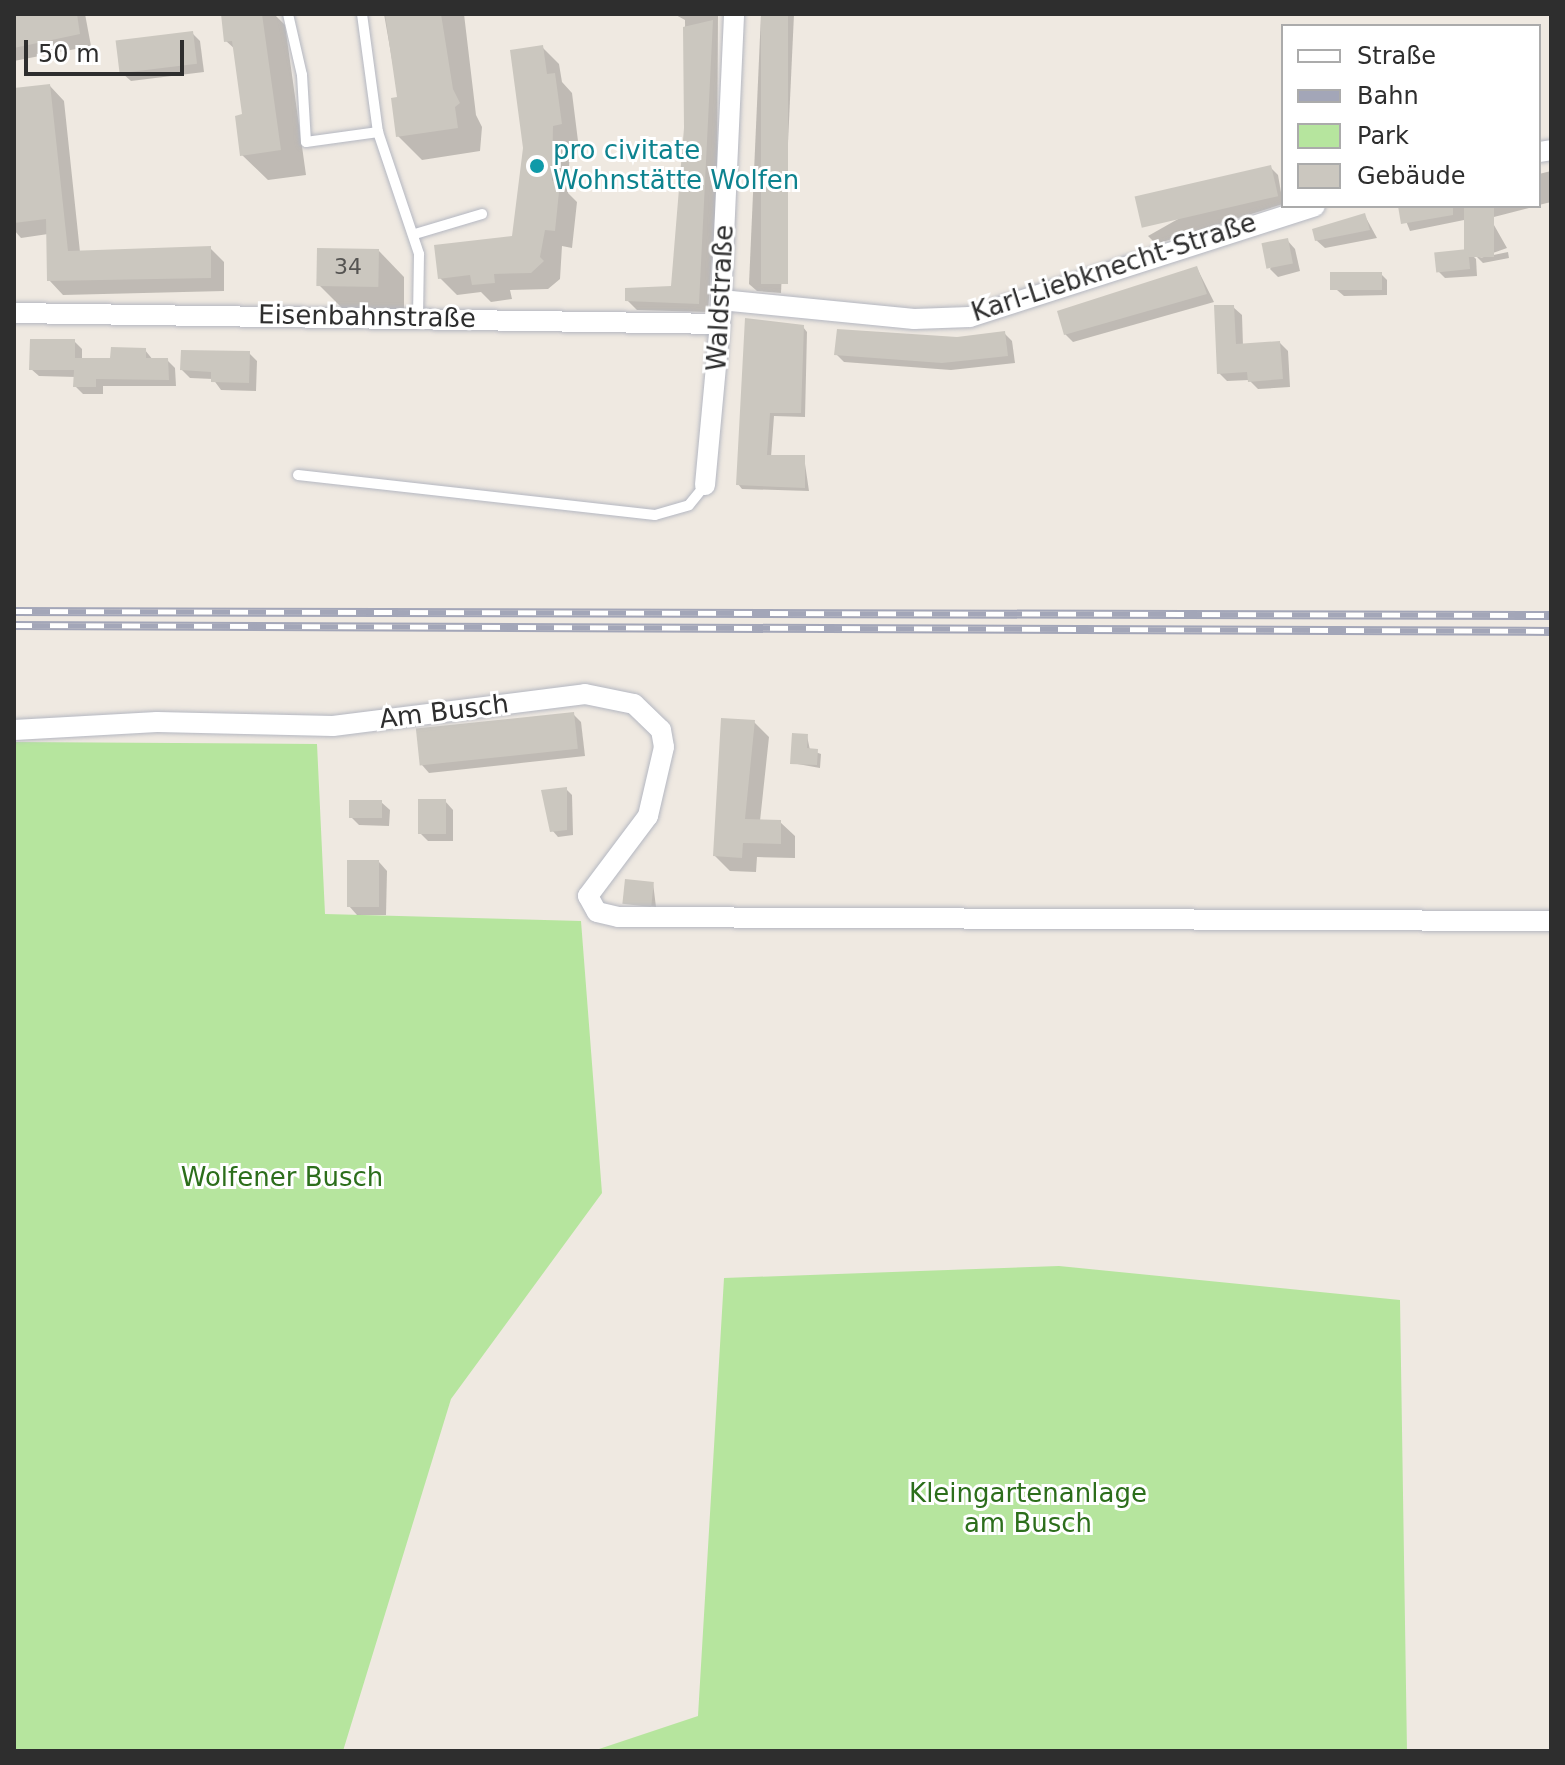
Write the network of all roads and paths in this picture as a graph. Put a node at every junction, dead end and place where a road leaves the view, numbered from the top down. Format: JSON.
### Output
{"nodes":[{"id":1,"x":288,"y":14,"type":"edge"},
{"id":2,"x":362,"y":14,"type":"edge"},
{"id":3,"x":734,"y":14,"type":"edge"},
{"id":4,"x":378,"y":132,"type":"junction"},
{"id":5,"x":1309,"y":208,"type":"edge"},
{"id":6,"x":482,"y":214,"type":"dead end"},
{"id":7,"x":415,"y":234,"type":"junction"},
{"id":8,"x":721,"y":300,"type":"junction"},
{"id":9,"x":14,"y":313,"type":"edge"},
{"id":10,"x":418,"y":318,"type":"junction"},
{"id":11,"x":720,"y":324,"type":"junction"},
{"id":12,"x":298,"y":475,"type":"dead end"},
{"id":13,"x":705,"y":485,"type":"joint"},
{"id":14,"x":14,"y":730,"type":"edge"},
{"id":15,"x":1551,"y":921,"type":"edge"}],
"edges":[{"from":1,"to":4,"type":"lane"},
{"from":2,"to":4,"type":"lane"},
{"from":3,"to":8,"type":"street","name":"Waldstraße"},
{"from":4,"to":7,"type":"lane"},
{"from":5,"to":8,"type":"street","name":"Karl-Liebknecht-Straße"},
{"from":6,"to":7,"type":"lane"},
{"from":7,"to":10,"type":"lane"},
{"from":8,"to":11,"type":"street","name":"Waldstraße"},
{"from":9,"to":10,"type":"street","name":"Eisenbahnstraße"},
{"from":10,"to":11,"type":"street","name":"Eisenbahnstraße"},
{"from":11,"to":13,"type":"street","name":"Waldstraße"},
{"from":12,"to":13,"type":"lane"},
{"from":14,"to":15,"type":"street","name":"Am Busch"}]}
